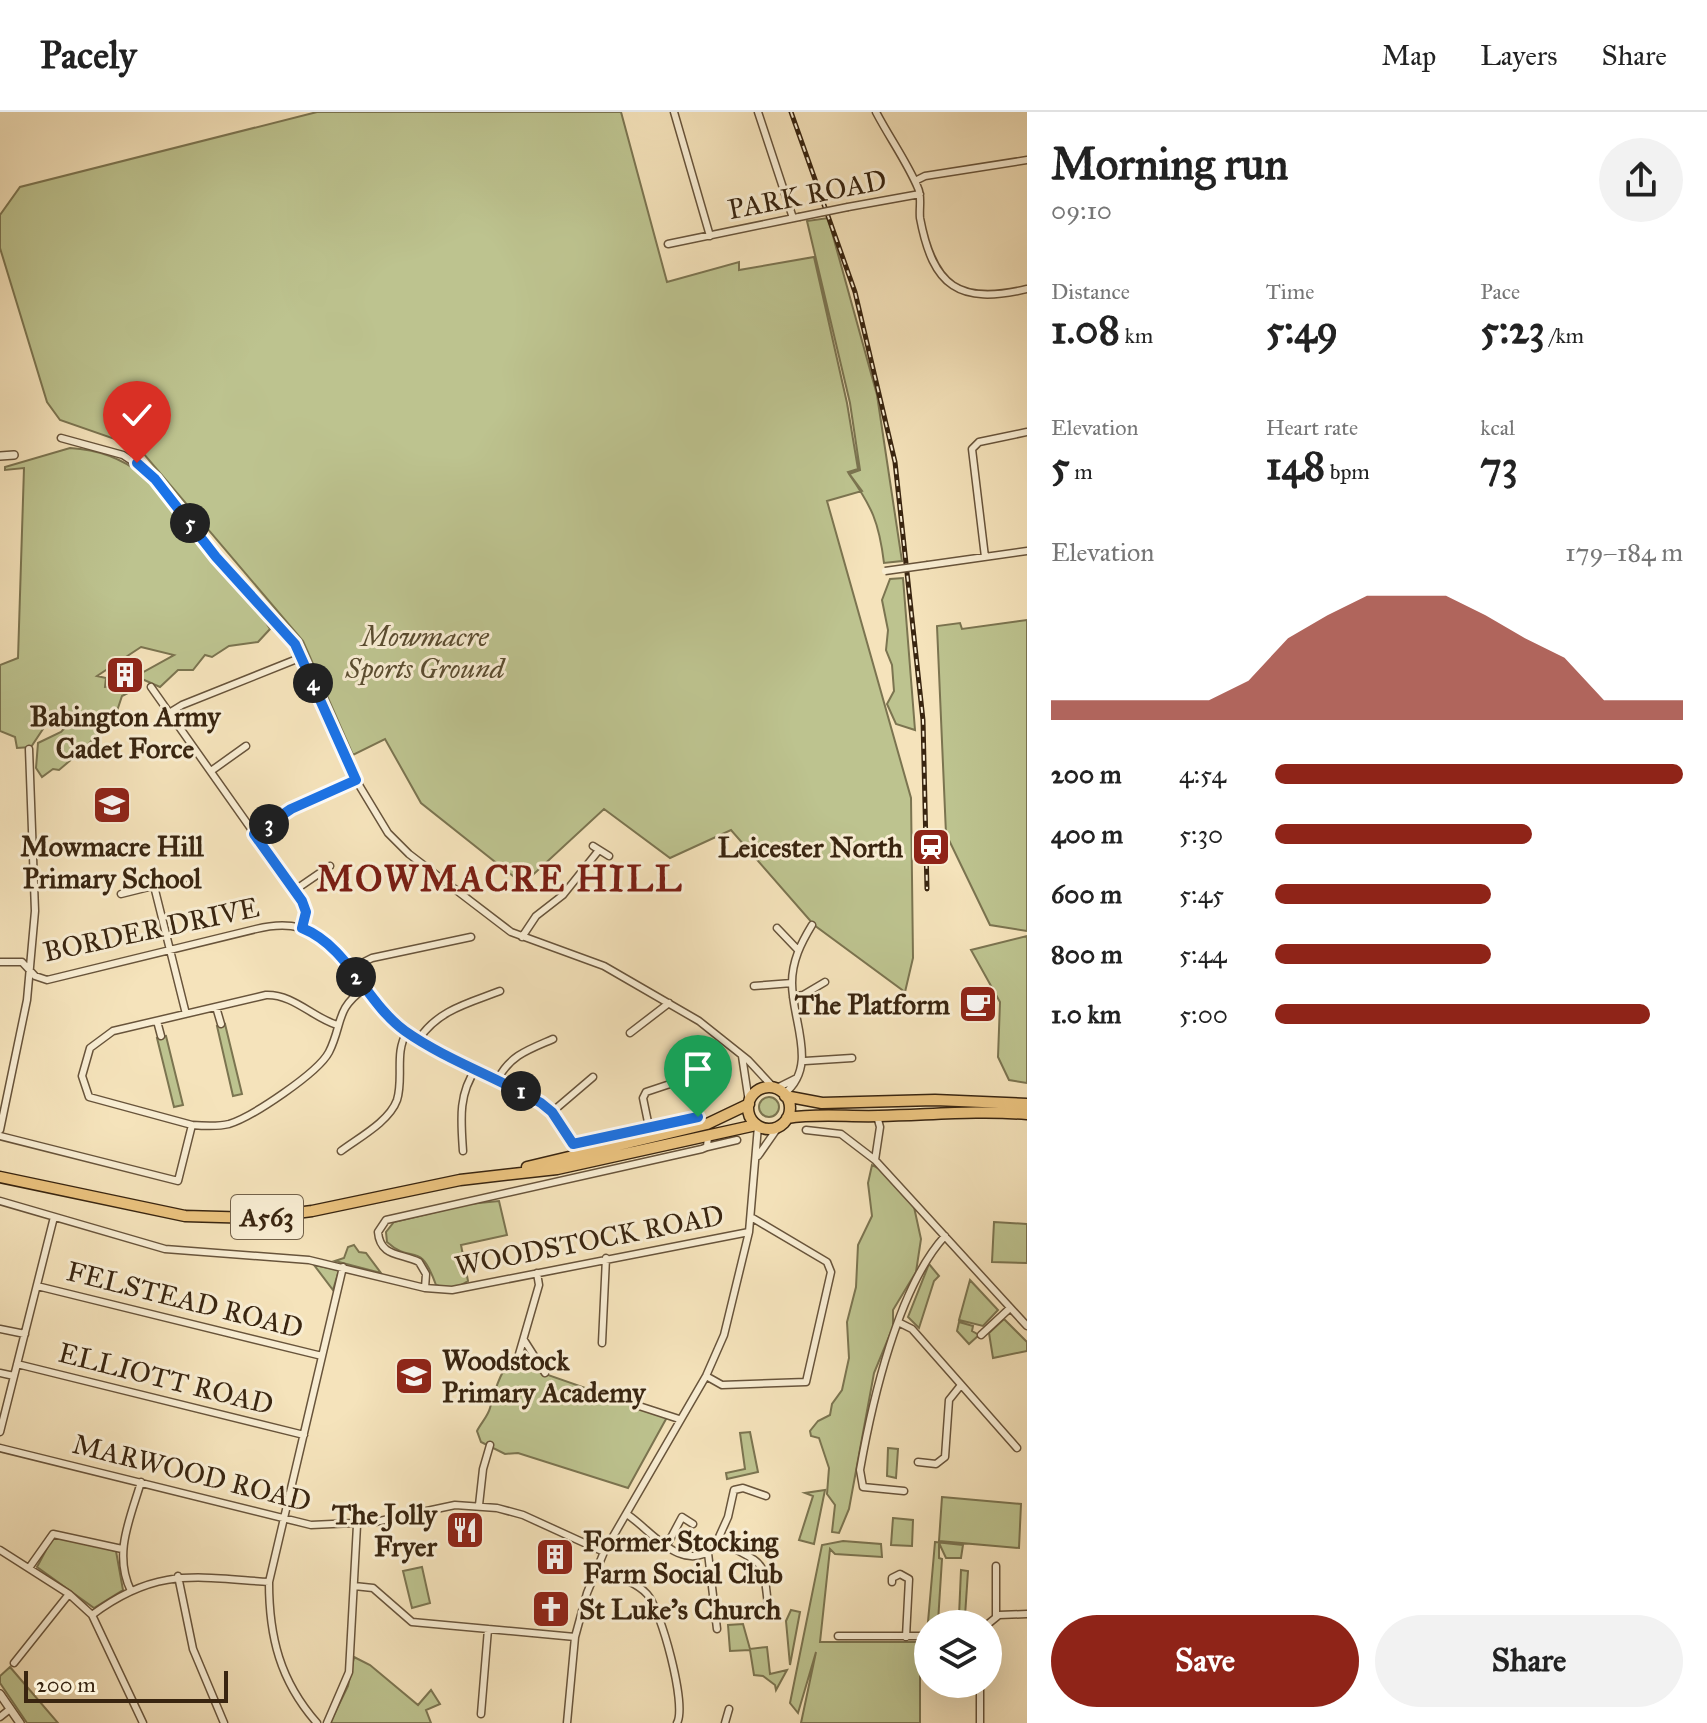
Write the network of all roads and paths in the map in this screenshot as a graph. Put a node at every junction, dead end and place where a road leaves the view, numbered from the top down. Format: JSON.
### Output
{"nodes":[{"id":1,"x":674,"y":112,"type":"edge"},
{"id":2,"x":758,"y":112,"type":"edge"},
{"id":3,"x":876,"y":112,"type":"edge"},
{"id":4,"x":1027,"y":160,"type":"edge"},
{"id":5,"x":915,"y":181,"type":"junction"},
{"id":6,"x":920,"y":194,"type":"junction"},
{"id":7,"x":796,"y":218,"type":"junction"},
{"id":8,"x":710,"y":236,"type":"junction"},
{"id":9,"x":668,"y":244,"type":"dead end"},
{"id":10,"x":1027,"y":289,"type":"edge"},
{"id":11,"x":1027,"y":432,"type":"edge"},
{"id":12,"x":61,"y":438,"type":"dead end"},
{"id":13,"x":14,"y":455,"type":"dead end"},
{"id":14,"x":0,"y":456,"type":"edge"},
{"id":15,"x":1027,"y":551,"type":"edge"},
{"id":16,"x":985,"y":557,"type":"junction"},
{"id":17,"x":885,"y":571,"type":"dead end"},
{"id":18,"x":302,"y":657,"type":"junction"},
{"id":19,"x":151,"y":687,"type":"dead end"},
{"id":20,"x":169,"y":713,"type":"junction"},
{"id":21,"x":246,"y":746,"type":"dead end"},
{"id":22,"x":29,"y":749,"type":"dead end"},
{"id":23,"x":211,"y":771,"type":"junction"},
{"id":24,"x":356,"y":780,"type":"junction"},
{"id":25,"x":254,"y":834,"type":"junction"},
{"id":26,"x":609,"y":856,"type":"dead end"},
{"id":27,"x":330,"y":866,"type":"dead end"},
{"id":28,"x":185,"y":878,"type":"dead end"},
{"id":29,"x":154,"y":886,"type":"junction"},
{"id":30,"x":295,"y":890,"type":"junction"},
{"id":31,"x":121,"y":894,"type":"dead end"},
{"id":32,"x":812,"y":925,"type":"dead end"},
{"id":33,"x":302,"y":928,"type":"junction"},
{"id":34,"x":777,"y":928,"type":"dead end"},
{"id":35,"x":471,"y":937,"type":"dead end"},
{"id":36,"x":522,"y":937,"type":"junction"},
{"id":37,"x":170,"y":950,"type":"junction"},
{"id":38,"x":798,"y":950,"type":"junction"},
{"id":39,"x":0,"y":962,"type":"edge"},
{"id":40,"x":350,"y":969,"type":"junction"},
{"id":41,"x":29,"y":970,"type":"junction"},
{"id":42,"x":825,"y":982,"type":"dead end"},
{"id":43,"x":792,"y":983,"type":"junction"},
{"id":44,"x":754,"y":986,"type":"dead end"},
{"id":45,"x":364,"y":989,"type":"junction"},
{"id":46,"x":495,"y":990,"type":"dead end"},
{"id":47,"x":793,"y":997,"type":"junction"},
{"id":48,"x":669,"y":1003,"type":"junction"},
{"id":49,"x":216,"y":1007,"type":"junction"},
{"id":50,"x":186,"y":1014,"type":"junction"},
{"id":51,"x":157,"y":1021,"type":"junction"},
{"id":52,"x":221,"y":1024,"type":"dead end"},
{"id":53,"x":337,"y":1025,"type":"junction"},
{"id":54,"x":407,"y":1032,"type":"junction"},
{"id":55,"x":630,"y":1033,"type":"dead end"},
{"id":56,"x":161,"y":1036,"type":"dead end"},
{"id":57,"x":419,"y":1039,"type":"junction"},
{"id":58,"x":553,"y":1039,"type":"dead end"},
{"id":59,"x":742,"y":1056,"type":"junction"},
{"id":60,"x":852,"y":1058,"type":"dead end"},
{"id":61,"x":805,"y":1061,"type":"junction"},
{"id":62,"x":476,"y":1069,"type":"junction"},
{"id":63,"x":593,"y":1077,"type":"dead end"},
{"id":64,"x":498,"y":1079,"type":"junction"},
{"id":65,"x":689,"y":1090,"type":"dead end"},
{"id":66,"x":780,"y":1092,"type":"junction"},
{"id":67,"x":749,"y":1103,"type":"junction"},
{"id":68,"x":1027,"y":1104,"type":"edge"},
{"id":69,"x":552,"y":1112,"type":"junction"},
{"id":70,"x":1027,"y":1114,"type":"edge"},
{"id":71,"x":877,"y":1116,"type":"junction"},
{"id":72,"x":783,"y":1122,"type":"junction"},
{"id":73,"x":192,"y":1125,"type":"junction"},
{"id":74,"x":757,"y":1126,"type":"junction"},
{"id":75,"x":649,"y":1127,"type":"junction"},
{"id":76,"x":0,"y":1130,"type":"edge"},
{"id":77,"x":806,"y":1130,"type":"dead end"},
{"id":78,"x":0,"y":1136,"type":"edge"},
{"id":79,"x":707,"y":1136,"type":"junction"},
{"id":80,"x":737,"y":1140,"type":"dead end"},
{"id":81,"x":341,"y":1151,"type":"dead end"},
{"id":82,"x":463,"y":1151,"type":"dead end"},
{"id":83,"x":579,"y":1154,"type":"junction"},
{"id":84,"x":758,"y":1156,"type":"junction"},
{"id":85,"x":875,"y":1160,"type":"junction"},
{"id":86,"x":0,"y":1174,"type":"edge"},
{"id":87,"x":0,"y":1201,"type":"edge"},
{"id":88,"x":54,"y":1217,"type":"junction"},
{"id":89,"x":751,"y":1217,"type":"junction"},
{"id":90,"x":749,"y":1232,"type":"junction"},
{"id":91,"x":945,"y":1236,"type":"junction"},
{"id":92,"x":606,"y":1258,"type":"junction"},
{"id":93,"x":343,"y":1267,"type":"junction"},
{"id":94,"x":537,"y":1273,"type":"junction"},
{"id":95,"x":37,"y":1286,"type":"junction"},
{"id":96,"x":425,"y":1288,"type":"junction"},
{"id":97,"x":1010,"y":1308,"type":"junction"},
{"id":98,"x":900,"y":1323,"type":"junction"},
{"id":99,"x":1027,"y":1326,"type":"edge"},
{"id":100,"x":0,"y":1329,"type":"edge"},
{"id":101,"x":25,"y":1334,"type":"junction"},
{"id":102,"x":981,"y":1335,"type":"dead end"},
{"id":103,"x":524,"y":1340,"type":"junction"},
{"id":104,"x":602,"y":1343,"type":"dead end"},
{"id":105,"x":519,"y":1354,"type":"dead end"},
{"id":106,"x":322,"y":1356,"type":"junction"},
{"id":107,"x":17,"y":1364,"type":"junction"},
{"id":108,"x":0,"y":1373,"type":"edge"},
{"id":109,"x":545,"y":1373,"type":"dead end"},
{"id":110,"x":14,"y":1376,"type":"junction"},
{"id":111,"x":706,"y":1376,"type":"junction"},
{"id":112,"x":961,"y":1385,"type":"junction"},
{"id":113,"x":639,"y":1406,"type":"dead end"},
{"id":114,"x":679,"y":1419,"type":"junction"},
{"id":115,"x":0,"y":1432,"type":"edge"},
{"id":116,"x":304,"y":1435,"type":"junction"},
{"id":117,"x":490,"y":1445,"type":"dead end"},
{"id":118,"x":0,"y":1448,"type":"edge"},
{"id":119,"x":1017,"y":1448,"type":"dead end"},
{"id":120,"x":918,"y":1462,"type":"dead end"},
{"id":121,"x":141,"y":1482,"type":"junction"},
{"id":122,"x":904,"y":1491,"type":"dead end"},
{"id":123,"x":766,"y":1496,"type":"dead end"},
{"id":124,"x":479,"y":1505,"type":"junction"},
{"id":125,"x":628,"y":1515,"type":"junction"},
{"id":126,"x":284,"y":1517,"type":"junction"},
{"id":127,"x":693,"y":1524,"type":"dead end"},
{"id":128,"x":357,"y":1525,"type":"junction"},
{"id":129,"x":719,"y":1540,"type":"junction"},
{"id":130,"x":666,"y":1547,"type":"junction"},
{"id":131,"x":122,"y":1549,"type":"junction"},
{"id":132,"x":0,"y":1551,"type":"edge"},
{"id":133,"x":604,"y":1552,"type":"junction"},
{"id":134,"x":708,"y":1553,"type":"junction"},
{"id":135,"x":996,"y":1566,"type":"dead end"},
{"id":136,"x":29,"y":1568,"type":"junction"},
{"id":137,"x":597,"y":1569,"type":"junction"},
{"id":138,"x":178,"y":1576,"type":"junction"},
{"id":139,"x":985,"y":1576,"type":"dead end"},
{"id":140,"x":995,"y":1577,"type":"junction"},
{"id":141,"x":269,"y":1582,"type":"junction"},
{"id":142,"x":892,"y":1582,"type":"dead end"},
{"id":143,"x":354,"y":1586,"type":"junction"},
{"id":144,"x":131,"y":1591,"type":"junction"},
{"id":145,"x":69,"y":1594,"type":"junction"},
{"id":146,"x":996,"y":1610,"type":"edge"},
{"id":147,"x":769,"y":1614,"type":"dead end"},
{"id":148,"x":1027,"y":1614,"type":"edge"},
{"id":149,"x":92,"y":1615,"type":"junction"},
{"id":150,"x":1002,"y":1616,"type":"edge"},
{"id":151,"x":488,"y":1629,"type":"junction"},
{"id":152,"x":717,"y":1629,"type":"dead end"},
{"id":153,"x":838,"y":1636,"type":"dead end"},
{"id":154,"x":575,"y":1637,"type":"junction"},
{"id":155,"x":906,"y":1637,"type":"junction"},
{"id":156,"x":914,"y":1637,"type":"edge"},
{"id":157,"x":14,"y":1663,"type":"dead end"},
{"id":158,"x":0,"y":1694,"type":"edge"},
{"id":159,"x":980,"y":1698,"type":"edge"},
{"id":160,"x":10,"y":1709,"type":"junction"},
{"id":161,"x":729,"y":1709,"type":"dead end"},
{"id":162,"x":481,"y":1714,"type":"dead end"},
{"id":163,"x":0,"y":1717,"type":"edge"},
{"id":164,"x":20,"y":1723,"type":"edge"},
{"id":165,"x":143,"y":1723,"type":"edge"},
{"id":166,"x":224,"y":1723,"type":"edge"},
{"id":167,"x":317,"y":1723,"type":"edge"},
{"id":168,"x":327,"y":1723,"type":"edge"},
{"id":169,"x":567,"y":1723,"type":"edge"},
{"id":170,"x":677,"y":1723,"type":"edge"},
{"id":171,"x":728,"y":1723,"type":"edge"},
{"id":172,"x":980,"y":1723,"type":"edge"}],
"edges":[{"from":1,"to":8,"type":"street"},
{"from":2,"to":7,"type":"street"},
{"from":3,"to":5,"type":"street"},
{"from":4,"to":5,"type":"street"},
{"from":5,"to":6,"type":"street"},
{"from":6,"to":7,"type":"street","name":"PARK ROAD","bridge":true},
{"from":6,"to":10,"type":"street","name":"PARK ROAD"},
{"from":7,"to":8,"type":"street","name":"PARK ROAD"},
{"from":8,"to":9,"type":"street","name":"PARK ROAD"},
{"from":11,"to":16,"type":"street"},
{"from":12,"to":18,"type":"street"},
{"from":13,"to":14,"type":"street"},
{"from":15,"to":16,"type":"street"},
{"from":16,"to":17,"type":"street","bridge":true},
{"from":18,"to":20,"type":"street"},
{"from":18,"to":24,"type":"street"},
{"from":19,"to":20,"type":"street"},
{"from":20,"to":23,"type":"street"},
{"from":21,"to":23,"type":"street"},
{"from":22,"to":41,"type":"street"},
{"from":23,"to":25,"type":"street"},
{"from":24,"to":25,"type":"street"},
{"from":24,"to":36,"type":"street"},
{"from":25,"to":30,"type":"street"},
{"from":26,"to":36,"type":"street"},
{"from":27,"to":30,"type":"street"},
{"from":28,"to":29,"type":"street"},
{"from":29,"to":31,"type":"street"},
{"from":29,"to":37,"type":"street"},
{"from":30,"to":33,"type":"street"},
{"from":32,"to":38,"type":"street"},
{"from":33,"to":37,"type":"street","name":"BORDER DRIVE"},
{"from":33,"to":40,"type":"street","name":"BORDER DRIVE"},
{"from":34,"to":38,"type":"street"},
{"from":35,"to":40,"type":"street"},
{"from":36,"to":48,"type":"street"},
{"from":37,"to":41,"type":"street","name":"BORDER DRIVE"},
{"from":37,"to":50,"type":"street"},
{"from":38,"to":43,"type":"street"},
{"from":39,"to":41,"type":"street","name":"BORDER DRIVE"},
{"from":40,"to":45,"type":"street","name":"BORDER DRIVE"},
{"from":41,"to":76,"type":"street"},
{"from":42,"to":47,"type":"street"},
{"from":43,"to":44,"type":"street"},
{"from":43,"to":47,"type":"street"},
{"from":45,"to":53,"type":"street"},
{"from":45,"to":54,"type":"street","name":"BORDER DRIVE"},
{"from":46,"to":57,"type":"street"},
{"from":47,"to":61,"type":"street"},
{"from":48,"to":55,"type":"street"},
{"from":48,"to":59,"type":"street"},
{"from":49,"to":50,"type":"street"},
{"from":49,"to":52,"type":"street"},
{"from":49,"to":53,"type":"street"},
{"from":50,"to":51,"type":"street"},
{"from":51,"to":56,"type":"street"},
{"from":51,"to":73,"type":"street"},
{"from":53,"to":73,"type":"street"},
{"from":54,"to":57,"type":"street","name":"BORDER DRIVE"},
{"from":54,"to":81,"type":"street"},
{"from":57,"to":62,"type":"street","name":"BORDER DRIVE"},
{"from":58,"to":64,"type":"street"},
{"from":59,"to":66,"type":"street"},
{"from":59,"to":67,"type":"street"},
{"from":60,"to":61,"type":"street"},
{"from":61,"to":66,"type":"street"},
{"from":62,"to":64,"type":"street","name":"BORDER DRIVE"},
{"from":62,"to":82,"type":"street"},
{"from":63,"to":69,"type":"street"},
{"from":64,"to":69,"type":"street","name":"BORDER DRIVE"},
{"from":65,"to":75,"type":"street"},
{"from":66,"to":67,"type":"highway"},
{"from":66,"to":68,"type":"highway"},
{"from":66,"to":72,"type":"highway"},
{"from":67,"to":74,"type":"highway"},
{"from":67,"to":79,"type":"highway","number":"A563"},
{"from":69,"to":83,"type":"street","name":"BORDER DRIVE"},
{"from":70,"to":71,"type":"highway"},
{"from":71,"to":72,"type":"highway"},
{"from":71,"to":85,"type":"street"},
{"from":72,"to":74,"type":"highway"},
{"from":72,"to":84,"type":"street"},
{"from":73,"to":78,"type":"street"},
{"from":74,"to":79,"type":"highway","number":"A563"},
{"from":74,"to":84,"type":"street"},
{"from":75,"to":79,"type":"street"},
{"from":75,"to":83,"type":"street"},
{"from":77,"to":85,"type":"street"},
{"from":79,"to":80,"type":"street"},
{"from":79,"to":83,"type":"highway","number":"A563"},
{"from":79,"to":96,"type":"street"},
{"from":83,"to":86,"type":"highway","number":"A563"},
{"from":84,"to":89,"type":"street"},
{"from":85,"to":91,"type":"street"},
{"from":87,"to":88,"type":"street","name":"WOODSTOCK ROAD"},
{"from":88,"to":93,"type":"street","name":"WOODSTOCK ROAD"},
{"from":88,"to":95,"type":"street"},
{"from":89,"to":90,"type":"street"},
{"from":89,"to":111,"type":"street"},
{"from":90,"to":92,"type":"street","name":"WOODSTOCK ROAD"},
{"from":90,"to":111,"type":"street"},
{"from":91,"to":97,"type":"street"},
{"from":91,"to":98,"type":"street"},
{"from":92,"to":94,"type":"street","name":"WOODSTOCK ROAD"},
{"from":92,"to":104,"type":"street"},
{"from":93,"to":96,"type":"street","name":"WOODSTOCK ROAD"},
{"from":93,"to":106,"type":"street"},
{"from":94,"to":96,"type":"street","name":"WOODSTOCK ROAD"},
{"from":94,"to":103,"type":"street"},
{"from":95,"to":101,"type":"street"},
{"from":95,"to":106,"type":"street","name":"FELSTEAD ROAD"},
{"from":97,"to":99,"type":"street"},
{"from":97,"to":102,"type":"street"},
{"from":98,"to":112,"type":"street"},
{"from":98,"to":122,"type":"street"},
{"from":100,"to":101,"type":"street"},
{"from":101,"to":107,"type":"street"},
{"from":103,"to":105,"type":"street"},
{"from":103,"to":109,"type":"street"},
{"from":106,"to":116,"type":"street"},
{"from":107,"to":110,"type":"street"},
{"from":107,"to":116,"type":"street","name":"ELLIOTT ROAD"},
{"from":108,"to":110,"type":"street"},
{"from":110,"to":115,"type":"street"},
{"from":111,"to":114,"type":"street"},
{"from":112,"to":119,"type":"street"},
{"from":112,"to":120,"type":"street"},
{"from":113,"to":114,"type":"street"},
{"from":114,"to":125,"type":"street"},
{"from":116,"to":126,"type":"street"},
{"from":117,"to":124,"type":"street"},
{"from":118,"to":121,"type":"street","name":"MARWOOD ROAD"},
{"from":121,"to":126,"type":"street","name":"MARWOOD ROAD"},
{"from":121,"to":131,"type":"street"},
{"from":123,"to":129,"type":"street"},
{"from":124,"to":128,"type":"street","name":"MARWOOD ROAD"},
{"from":124,"to":133,"type":"street","name":"MARWOOD ROAD"},
{"from":125,"to":130,"type":"street"},
{"from":125,"to":133,"type":"street"},
{"from":126,"to":128,"type":"street","name":"MARWOOD ROAD"},
{"from":126,"to":141,"type":"street"},
{"from":127,"to":130,"type":"street"},
{"from":128,"to":143,"type":"street"},
{"from":129,"to":134,"type":"street"},
{"from":129,"to":147,"type":"street"},
{"from":130,"to":134,"type":"street"},
{"from":131,"to":136,"type":"street"},
{"from":131,"to":144,"type":"street"},
{"from":132,"to":136,"type":"street"},
{"from":133,"to":137,"type":"street"},
{"from":134,"to":152,"type":"street"},
{"from":135,"to":140,"type":"street"},
{"from":136,"to":145,"type":"street"},
{"from":137,"to":154,"type":"street"},
{"from":137,"to":170,"type":"street"},
{"from":138,"to":141,"type":"street"},
{"from":138,"to":144,"type":"street"},
{"from":138,"to":166,"type":"street"},
{"from":139,"to":140,"type":"street"},
{"from":140,"to":146,"type":"street"},
{"from":141,"to":167,"type":"street"},
{"from":142,"to":155,"type":"street"},
{"from":143,"to":151,"type":"street"},
{"from":143,"to":168,"type":"street"},
{"from":144,"to":149,"type":"street"},
{"from":145,"to":149,"type":"street"},
{"from":145,"to":157,"type":"street"},
{"from":148,"to":150,"type":"street"},
{"from":149,"to":165,"type":"street"},
{"from":151,"to":154,"type":"street"},
{"from":151,"to":162,"type":"street"},
{"from":153,"to":155,"type":"street"},
{"from":154,"to":169,"type":"street"},
{"from":155,"to":156,"type":"street"},
{"from":158,"to":160,"type":"street"},
{"from":159,"to":172,"type":"street"},
{"from":160,"to":163,"type":"street"},
{"from":160,"to":164,"type":"street"},
{"from":161,"to":171,"type":"street"}]}
